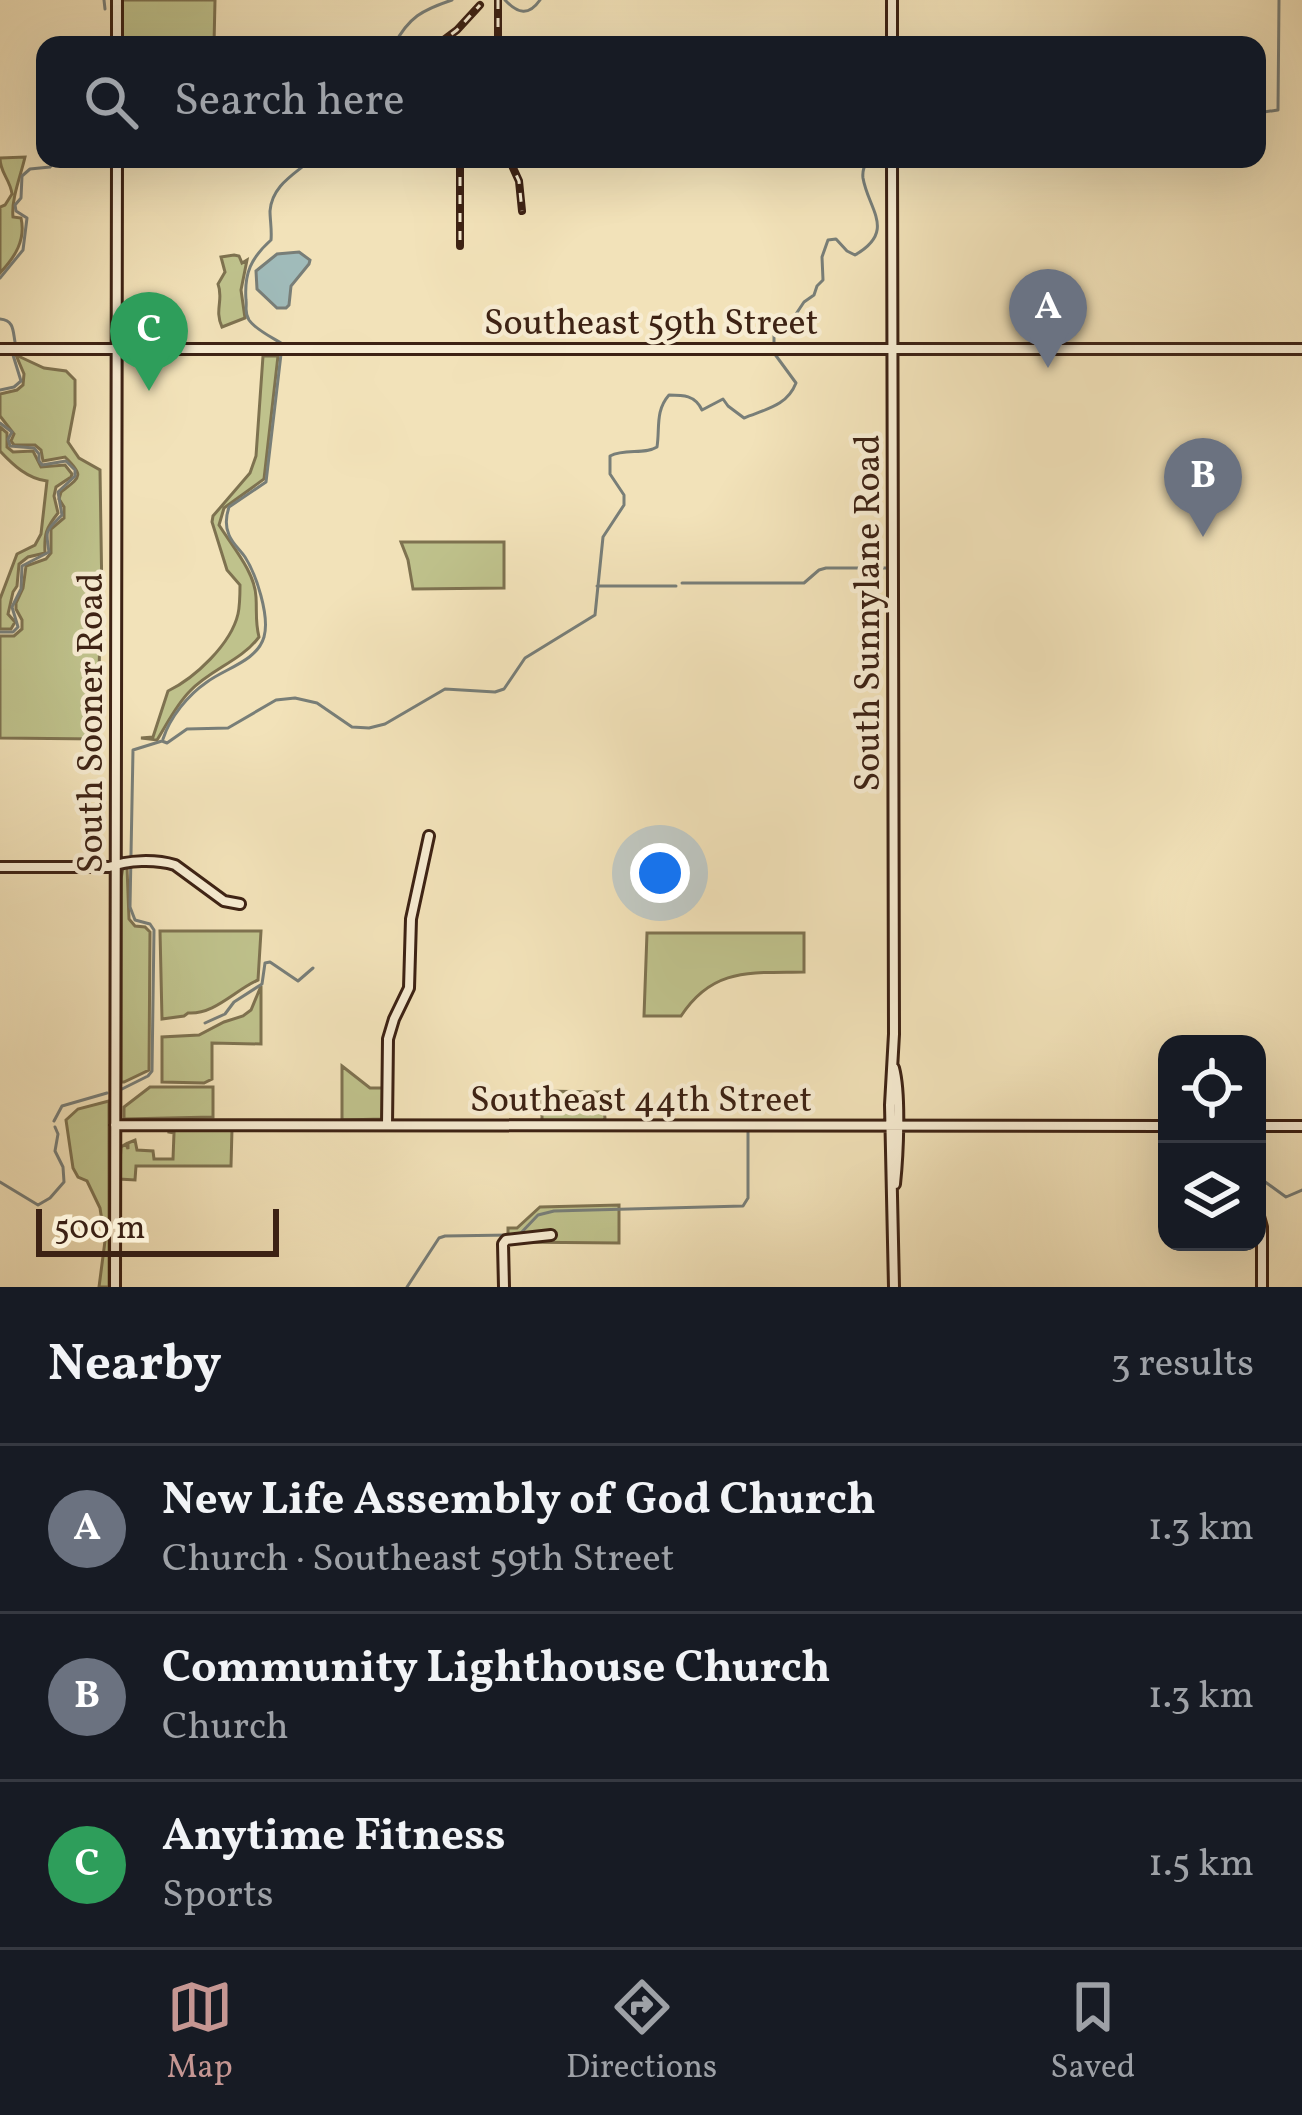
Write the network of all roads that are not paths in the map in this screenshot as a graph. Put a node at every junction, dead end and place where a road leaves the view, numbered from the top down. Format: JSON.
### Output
{"nodes":[{"id":1,"x":117,"y":0,"type":"edge"},
{"id":2,"x":892,"y":0,"type":"edge"},
{"id":3,"x":117,"y":36,"type":"edge"},
{"id":4,"x":892,"y":36,"type":"edge"},
{"id":5,"x":117,"y":168,"type":"edge"},
{"id":6,"x":892,"y":168,"type":"edge"},
{"id":7,"x":117,"y":348,"type":"junction"},
{"id":8,"x":893,"y":348,"type":"junction"},
{"id":9,"x":0,"y":349,"type":"edge"},
{"id":10,"x":1302,"y":349,"type":"edge"},
{"id":11,"x":429,"y":836,"type":"dead end"},
{"id":12,"x":125,"y":863,"type":"junction"},
{"id":13,"x":0,"y":867,"type":"edge"},
{"id":14,"x":240,"y":904,"type":"dead end"},
{"id":15,"x":115,"y":1125,"type":"junction"},
{"id":16,"x":387,"y":1125,"type":"junction"},
{"id":17,"x":893,"y":1125,"type":"junction"},
{"id":18,"x":1158,"y":1126,"type":"edge"},
{"id":19,"x":1266,"y":1126,"type":"edge"},
{"id":20,"x":1302,"y":1126,"type":"edge"},
{"id":21,"x":551,"y":1235,"type":"dead end"},
{"id":22,"x":1262,"y":1251,"type":"edge"},
{"id":23,"x":115,"y":1287,"type":"edge"},
{"id":24,"x":504,"y":1287,"type":"edge"},
{"id":25,"x":894,"y":1287,"type":"edge"},
{"id":26,"x":1262,"y":1287,"type":"edge"}],
"edges":[{"from":1,"to":3,"type":"main road"},
{"from":2,"to":4,"type":"main road"},
{"from":5,"to":7,"type":"main road","name":"South Sooner Road"},
{"from":6,"to":8,"type":"main road","name":"South Sunnylane Road"},
{"from":7,"to":8,"type":"main road","name":"Southeast 59th Street"},
{"from":7,"to":9,"type":"main road","name":"Southeast 59th Street"},
{"from":7,"to":12,"type":"main road","name":"South Sooner Road"},
{"from":8,"to":10,"type":"main road","name":"Southeast 59th Street"},
{"from":8,"to":17,"type":"main road","name":"South Sunnylane Road"},
{"from":11,"to":16,"type":"main road"},
{"from":12,"to":13,"type":"main road"},
{"from":12,"to":14,"type":"main road"},
{"from":12,"to":15,"type":"main road","name":"South Sooner Road"},
{"from":15,"to":16,"type":"main road","name":"Southeast 44th Street"},
{"from":15,"to":23,"type":"main road","name":"South Sooner Road"},
{"from":16,"to":17,"type":"main road","name":"Southeast 44th Street"},
{"from":17,"to":18,"type":"main road","name":"Southeast 44th Street"},
{"from":17,"to":25,"type":"main road","name":"South Sunnylane Road"},
{"from":19,"to":20,"type":"main road"},
{"from":21,"to":24,"type":"main road"},
{"from":22,"to":26,"type":"main road"}]}
